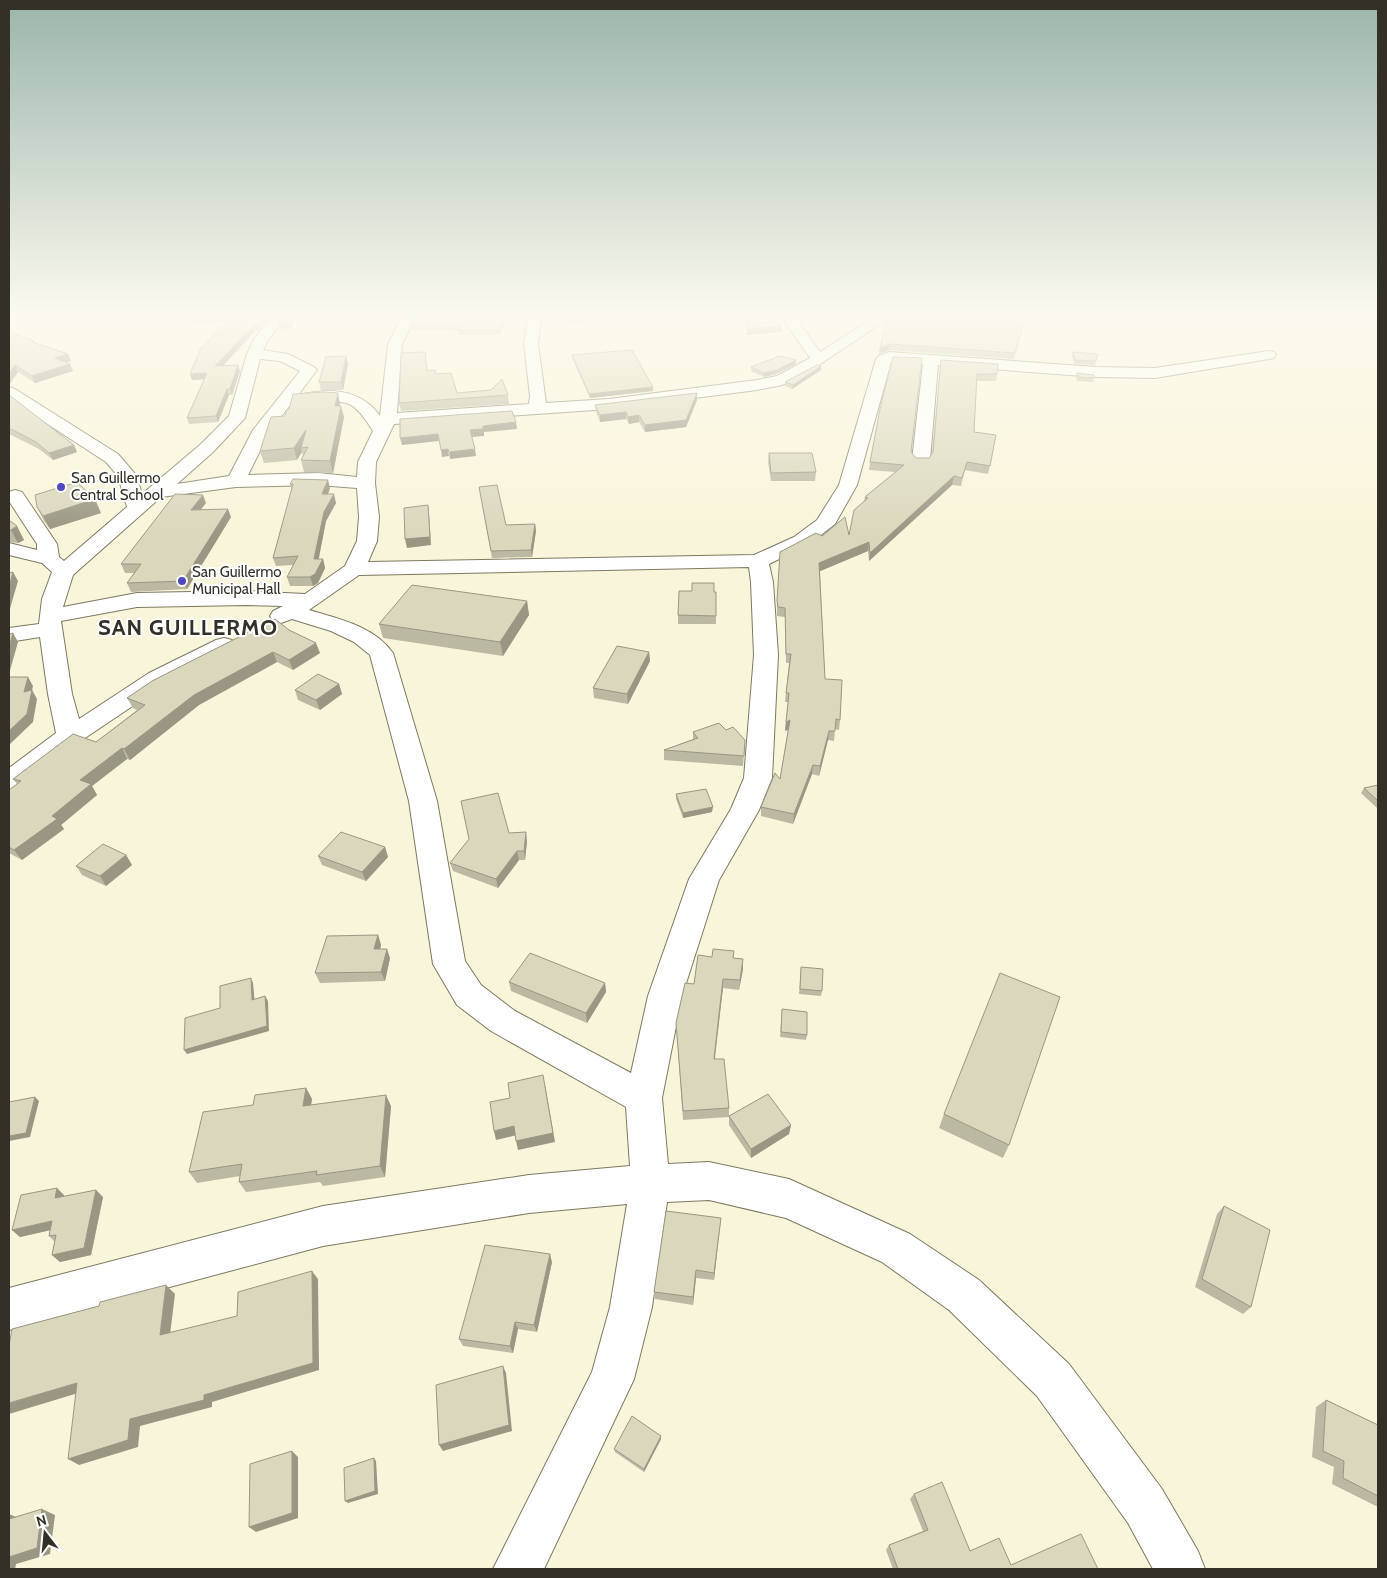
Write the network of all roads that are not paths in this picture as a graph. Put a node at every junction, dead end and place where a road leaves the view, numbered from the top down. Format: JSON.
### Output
{"nodes":[{"id":1,"x":245,"y":388,"type":"edge"},
{"id":2,"x":296,"y":388,"type":"edge"},
{"id":3,"x":390,"y":388,"type":"edge"},
{"id":4,"x":537,"y":388,"type":"edge"},
{"id":5,"x":745,"y":388,"type":"edge"},
{"id":6,"x":876,"y":388,"type":"edge"},
{"id":7,"x":928,"y":388,"type":"edge"},
{"id":8,"x":9,"y":392,"type":"edge"},
{"id":9,"x":287,"y":400,"type":"junction"},
{"id":10,"x":537,"y":409,"type":"junction"},
{"id":11,"x":385,"y":425,"type":"junction"},
{"id":12,"x":921,"y":460,"type":"edge"},
{"id":13,"x":236,"y":481,"type":"junction"},
{"id":14,"x":366,"y":483,"type":"junction"},
{"id":15,"x":156,"y":492,"type":"junction"},
{"id":16,"x":16,"y":496,"type":"dead end"},
{"id":17,"x":137,"y":507,"type":"junction"},
{"id":18,"x":9,"y":549,"type":"edge"},
{"id":19,"x":758,"y":561,"type":"junction"},
{"id":20,"x":56,"y":565,"type":"junction"},
{"id":21,"x":354,"y":570,"type":"junction"},
{"id":22,"x":289,"y":612,"type":"junction"},
{"id":23,"x":50,"y":623,"type":"junction"},
{"id":24,"x":9,"y":635,"type":"edge"},
{"id":25,"x":242,"y":636,"type":"edge"},
{"id":26,"x":70,"y":736,"type":"junction"},
{"id":27,"x":9,"y":781,"type":"edge"},
{"id":28,"x":644,"y":1098,"type":"junction"},
{"id":29,"x":650,"y":1184,"type":"junction"},
{"id":30,"x":9,"y":1309,"type":"edge"},
{"id":31,"x":518,"y":1569,"type":"edge"},
{"id":32,"x":1180,"y":1569,"type":"edge"}],
"edges":[{"from":1,"to":15,"type":"street"},
{"from":2,"to":9,"type":"street"},
{"from":3,"to":11,"type":"street"},
{"from":4,"to":10,"type":"street"},
{"from":5,"to":10,"type":"street"},
{"from":6,"to":19,"type":"street"},
{"from":7,"to":12,"type":"street"},
{"from":8,"to":17,"type":"street"},
{"from":9,"to":11,"type":"street"},
{"from":9,"to":13,"type":"street"},
{"from":10,"to":11,"type":"street"},
{"from":11,"to":14,"type":"street"},
{"from":13,"to":14,"type":"street"},
{"from":13,"to":15,"type":"street"},
{"from":14,"to":21,"type":"street"},
{"from":15,"to":17,"type":"street"},
{"from":16,"to":20,"type":"street"},
{"from":17,"to":20,"type":"street"},
{"from":18,"to":20,"type":"street"},
{"from":19,"to":21,"type":"street"},
{"from":19,"to":28,"type":"street"},
{"from":20,"to":23,"type":"street"},
{"from":21,"to":22,"type":"street"},
{"from":22,"to":23,"type":"street"},
{"from":22,"to":28,"type":"street"},
{"from":23,"to":24,"type":"street"},
{"from":23,"to":26,"type":"street"},
{"from":25,"to":26,"type":"street"},
{"from":26,"to":27,"type":"street"},
{"from":28,"to":29,"type":"street"},
{"from":29,"to":30,"type":"street"},
{"from":29,"to":31,"type":"street"},
{"from":29,"to":32,"type":"street"}]}
